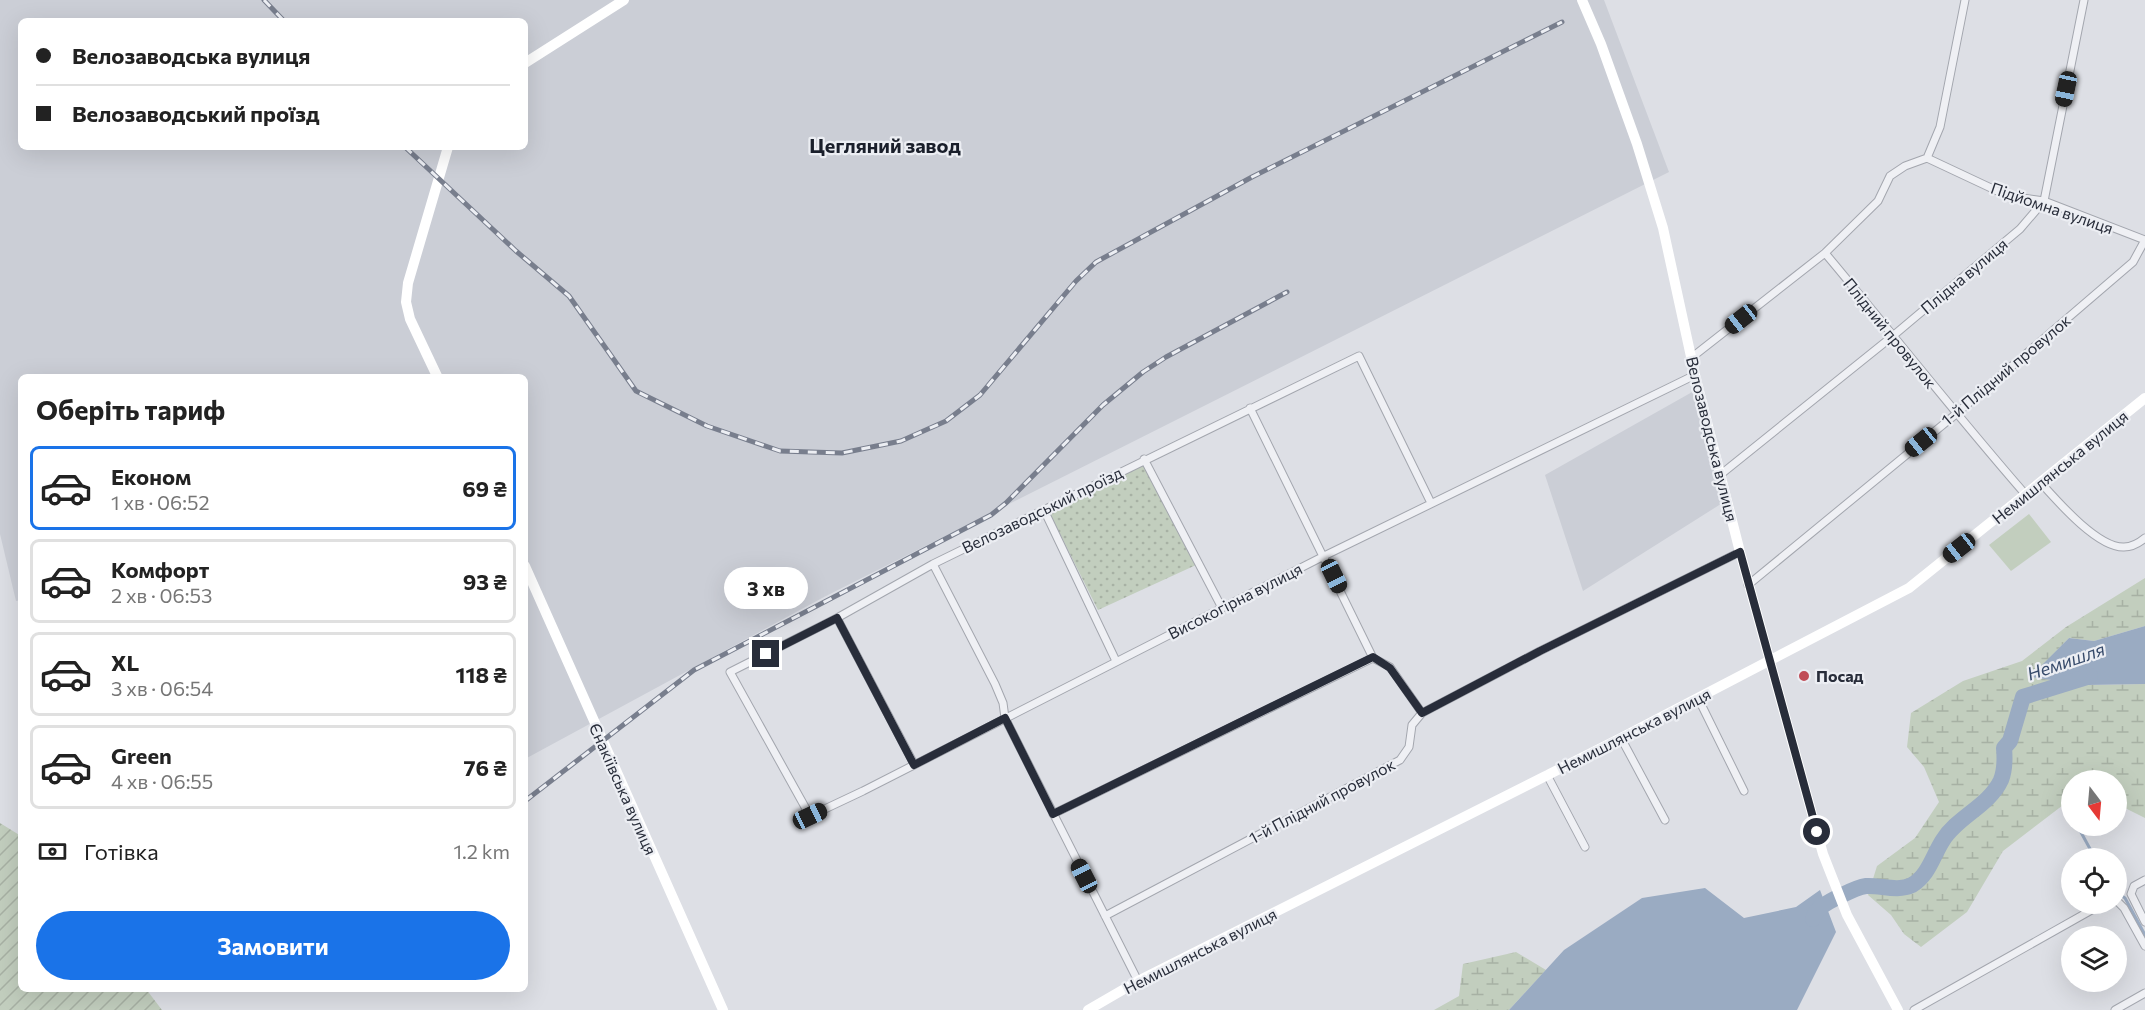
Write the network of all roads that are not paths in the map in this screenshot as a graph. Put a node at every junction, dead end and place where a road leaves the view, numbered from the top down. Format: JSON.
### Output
{"nodes":[{"id":1,"x":624,"y":0,"type":"edge"},
{"id":2,"x":1582,"y":0,"type":"edge"},
{"id":3,"x":1965,"y":0,"type":"edge"},
{"id":4,"x":2084,"y":0,"type":"edge"},
{"id":5,"x":528,"y":61,"type":"edge"},
{"id":6,"x":447,"y":150,"type":"edge"},
{"id":7,"x":1927,"y":158,"type":"junction"},
{"id":8,"x":2043,"y":201,"type":"junction"},
{"id":9,"x":2145,"y":240,"type":"edge"},
{"id":10,"x":1825,"y":253,"type":"junction"},
{"id":11,"x":1894,"y":335,"type":"junction"},
{"id":12,"x":1691,"y":358,"type":"junction"},
{"id":13,"x":436,"y":374,"type":"edge"},
{"id":14,"x":1695,"y":375,"type":"junction"},
{"id":15,"x":2145,"y":398,"type":"edge"},
{"id":16,"x":1250,"y":408,"type":"junction"},
{"id":17,"x":1956,"y":414,"type":"junction"},
{"id":18,"x":1144,"y":459,"type":"junction"},
{"id":19,"x":1720,"y":475,"type":"junction"},
{"id":20,"x":2041,"y":483,"type":"junction"},
{"id":21,"x":2026,"y":495,"type":"junction"},
{"id":22,"x":1431,"y":503,"type":"junction"},
{"id":23,"x":1044,"y":510,"type":"junction"},
{"id":24,"x":2145,"y":538,"type":"edge"},
{"id":25,"x":1740,"y":552,"type":"junction"},
{"id":26,"x":1324,"y":556,"type":"junction"},
{"id":27,"x":933,"y":564,"type":"junction"},
{"id":28,"x":528,"y":573,"type":"edge"},
{"id":29,"x":1748,"y":585,"type":"junction"},
{"id":30,"x":1222,"y":608,"type":"junction"},
{"id":31,"x":837,"y":618,"type":"junction"},
{"id":32,"x":1373,"y":657,"type":"junction"},
{"id":33,"x":1116,"y":661,"type":"junction"},
{"id":34,"x":1769,"y":661,"type":"junction"},
{"id":35,"x":1698,"y":698,"type":"junction"},
{"id":36,"x":1422,"y":713,"type":"junction"},
{"id":37,"x":1005,"y":718,"type":"junction"},
{"id":38,"x":1621,"y":738,"type":"junction"},
{"id":39,"x":914,"y":765,"type":"junction"},
{"id":40,"x":1547,"y":775,"type":"junction"},
{"id":41,"x":1744,"y":791,"type":"dead end"},
{"id":42,"x":1053,"y":814,"type":"junction"},
{"id":43,"x":810,"y":816,"type":"joint"},
{"id":44,"x":1665,"y":820,"type":"dead end"},
{"id":45,"x":1585,"y":847,"type":"dead end"},
{"id":46,"x":2145,"y":880,"type":"edge"},
{"id":47,"x":2127,"y":894,"type":"edge"},
{"id":48,"x":2127,"y":900,"type":"edge"},
{"id":49,"x":2127,"y":904,"type":"edge"},
{"id":50,"x":2084,"y":914,"type":"edge"},
{"id":51,"x":1105,"y":916,"type":"junction"},
{"id":52,"x":2145,"y":921,"type":"edge"},
{"id":53,"x":2145,"y":946,"type":"edge"},
{"id":54,"x":1138,"y":981,"type":"junction"},
{"id":55,"x":2145,"y":993,"type":"edge"},
{"id":56,"x":723,"y":1010,"type":"edge"},
{"id":57,"x":1088,"y":1010,"type":"edge"},
{"id":58,"x":1898,"y":1010,"type":"edge"},
{"id":59,"x":1914,"y":1010,"type":"edge"},
{"id":60,"x":2115,"y":1010,"type":"edge"}],
"edges":[{"from":1,"to":5,"type":"street"},
{"from":2,"to":12,"type":"street","name":"Велозаводська вулиця"},
{"from":3,"to":7,"type":"street"},
{"from":4,"to":8,"type":"street","name":"Плідна вулиця"},
{"from":6,"to":13,"type":"street"},
{"from":7,"to":8,"type":"street","name":"Підйомна вулиця"},
{"from":7,"to":10,"type":"street"},
{"from":8,"to":9,"type":"street","name":"Підйомна вулиця"},
{"from":8,"to":11,"type":"street","name":"Плідна вулиця"},
{"from":9,"to":17,"type":"street","name":"1-й Плідний провулок"},
{"from":10,"to":11,"type":"street","name":"Плідний провулок"},
{"from":10,"to":12,"type":"street"},
{"from":11,"to":17,"type":"street","name":"Плідний провулок"},
{"from":11,"to":19,"type":"street","name":"Плідна вулиця"},
{"from":12,"to":14,"type":"street","name":"Велозаводська вулиця"},
{"from":14,"to":19,"type":"street","name":"Велозаводська вулиця"},
{"from":14,"to":22,"type":"street","name":"Високогірна вулиця"},
{"from":15,"to":20,"type":"street","name":"Немишлянська вулиця"},
{"from":16,"to":18,"type":"street","name":"Велозаводський проїзд"},
{"from":16,"to":22,"type":"street","name":"Велозаводський проїзд"},
{"from":16,"to":26,"type":"street"},
{"from":17,"to":21,"type":"street","name":"Плідний провулок"},
{"from":17,"to":29,"type":"street","name":"1-й Плідний провулок"},
{"from":18,"to":23,"type":"street","name":"Велозаводський проїзд"},
{"from":18,"to":30,"type":"street"},
{"from":19,"to":25,"type":"street","name":"Велозаводська вулиця"},
{"from":20,"to":21,"type":"street","name":"Немишлянська вулиця"},
{"from":20,"to":24,"type":"street"},
{"from":21,"to":34,"type":"street","name":"Немишлянська вулиця"},
{"from":22,"to":26,"type":"street","name":"Високогірна вулиця"},
{"from":23,"to":27,"type":"street","name":"Велозаводський проїзд"},
{"from":23,"to":33,"type":"street"},
{"from":25,"to":29,"type":"street","name":"Велозаводська вулиця"},
{"from":25,"to":36,"type":"street"},
{"from":26,"to":30,"type":"street","name":"Високогірна вулиця"},
{"from":26,"to":32,"type":"street"},
{"from":27,"to":31,"type":"street","name":"Велозаводський проїзд"},
{"from":27,"to":37,"type":"street"},
{"from":28,"to":56,"type":"street","name":"Єнакіївська вулиця"},
{"from":29,"to":34,"type":"street","name":"Велозаводська вулиця"},
{"from":30,"to":33,"type":"street","name":"Високогірна вулиця"},
{"from":31,"to":39,"type":"street"},
{"from":31,"to":43,"type":"street","name":"Велозаводський проїзд"},
{"from":32,"to":36,"type":"street"},
{"from":32,"to":42,"type":"street"},
{"from":33,"to":37,"type":"street","name":"Високогірна вулиця"},
{"from":34,"to":35,"type":"street","name":"Немишлянська вулиця"},
{"from":34,"to":58,"type":"street","name":"Велозаводська вулиця"},
{"from":35,"to":38,"type":"street","name":"Немишлянська вулиця"},
{"from":35,"to":41,"type":"street"},
{"from":36,"to":51,"type":"street","name":"1-й Плідний провулок"},
{"from":37,"to":39,"type":"street","name":"Високогірна вулиця"},
{"from":37,"to":42,"type":"street"},
{"from":38,"to":40,"type":"street","name":"Немишлянська вулиця"},
{"from":38,"to":44,"type":"street"},
{"from":39,"to":43,"type":"street","name":"Високогірна вулиця"},
{"from":40,"to":45,"type":"street"},
{"from":40,"to":54,"type":"street","name":"Немишлянська вулиця"},
{"from":42,"to":51,"type":"street"},
{"from":46,"to":47,"type":"street"},
{"from":48,"to":52,"type":"street"},
{"from":49,"to":53,"type":"street"},
{"from":50,"to":59,"type":"street"},
{"from":51,"to":54,"type":"street"},
{"from":54,"to":57,"type":"street","name":"Немишлянська вулиця"},
{"from":55,"to":60,"type":"street"}]}
